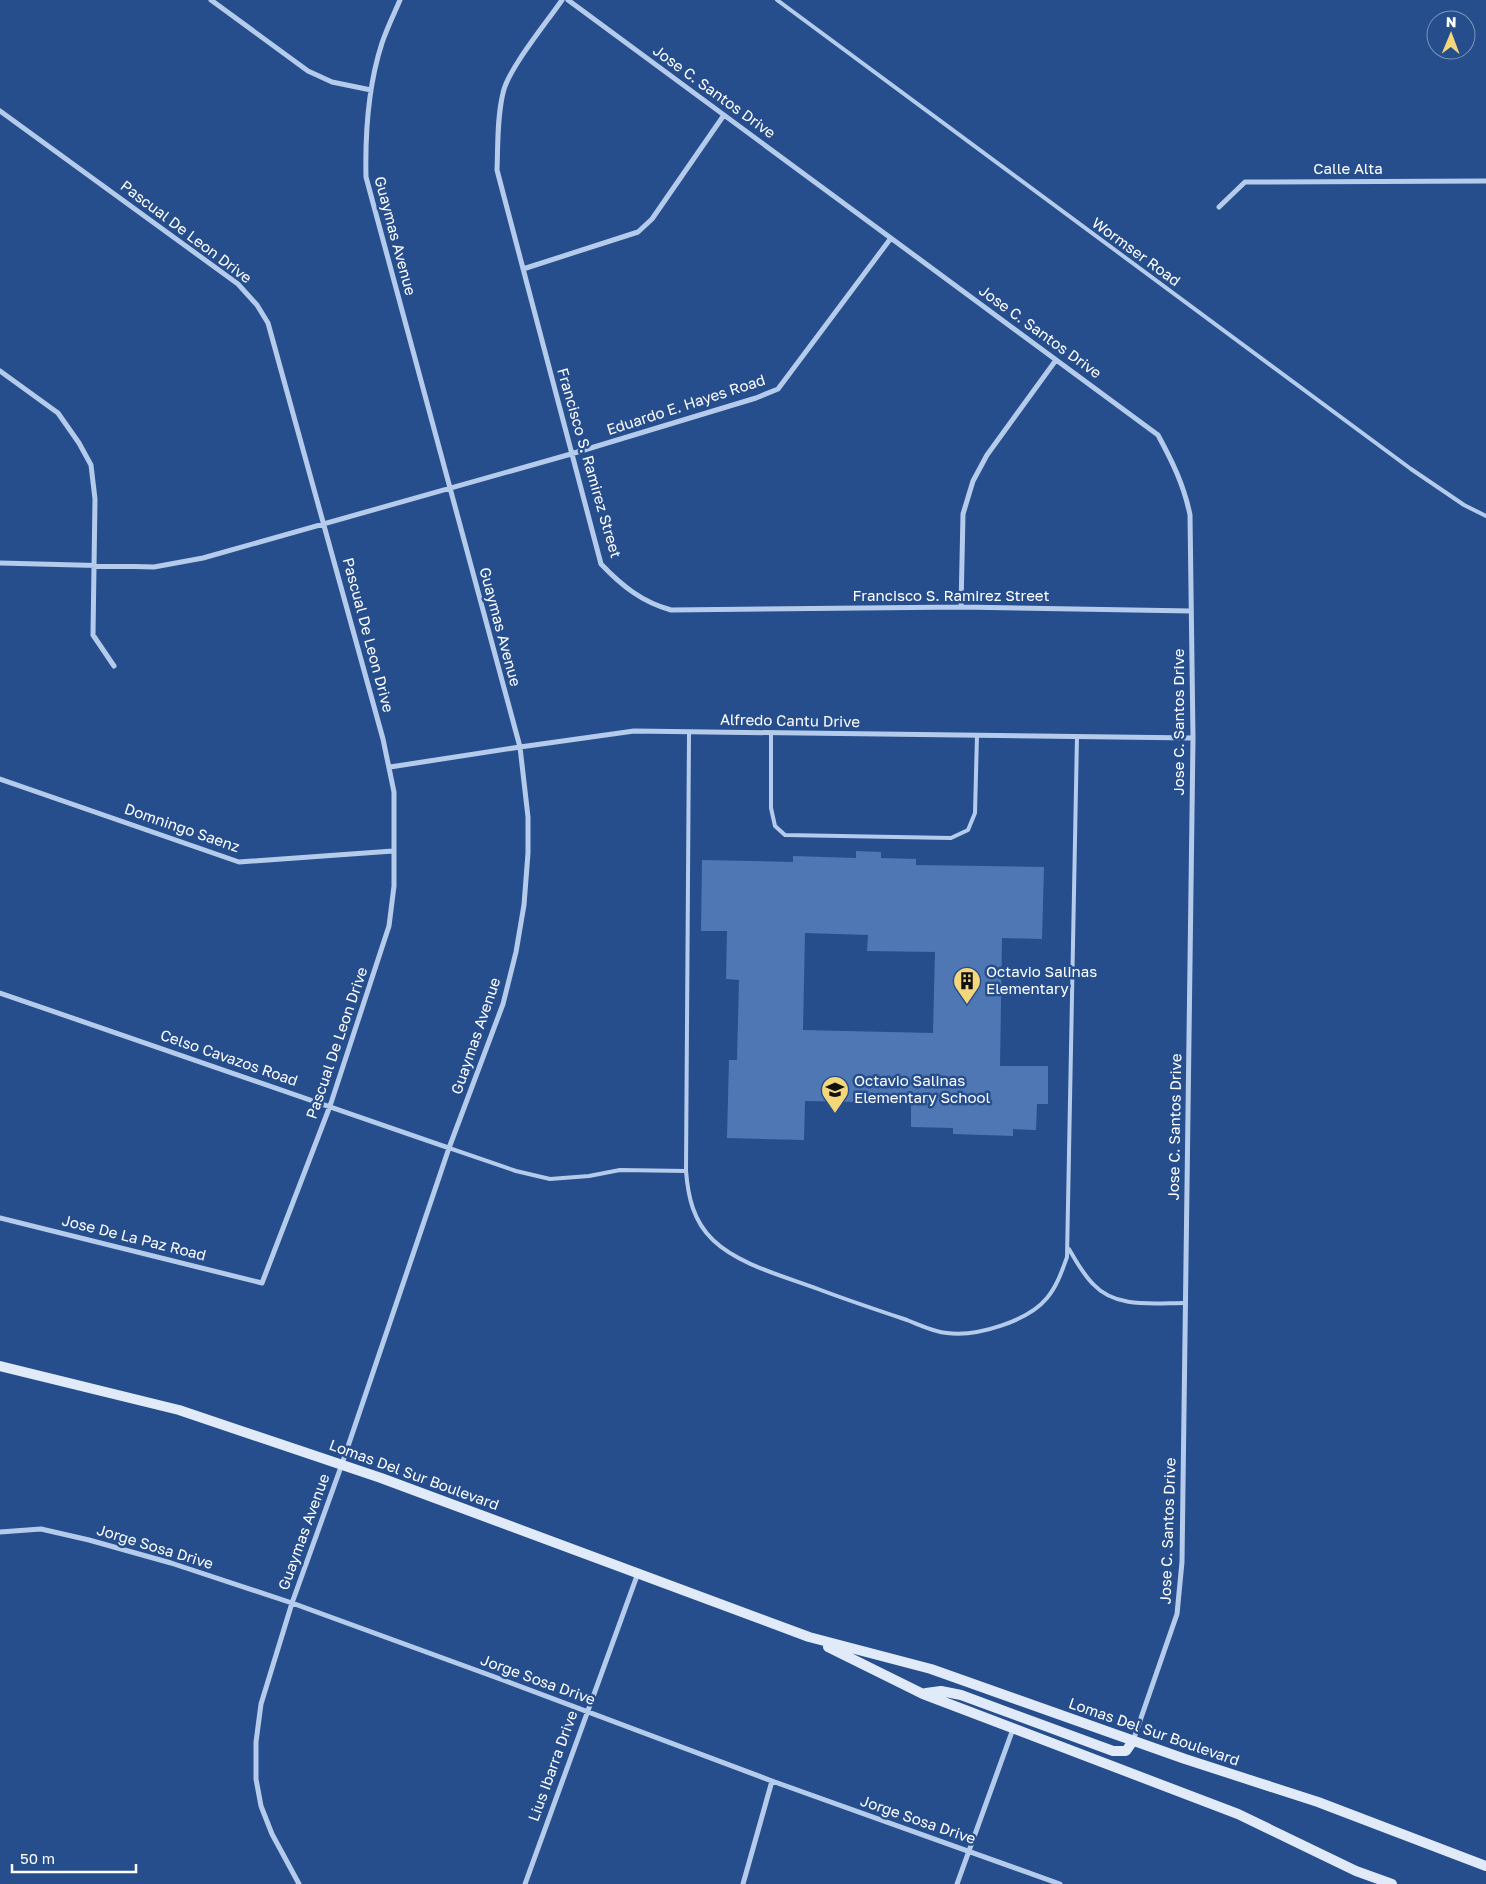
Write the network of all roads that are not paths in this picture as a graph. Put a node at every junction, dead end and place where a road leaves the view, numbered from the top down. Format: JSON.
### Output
{"nodes":[{"id":1,"x":210,"y":0,"type":"edge"},
{"id":2,"x":400,"y":0,"type":"edge"},
{"id":3,"x":562,"y":0,"type":"edge"},
{"id":4,"x":568,"y":0,"type":"edge"},
{"id":5,"x":777,"y":0,"type":"edge"},
{"id":6,"x":371,"y":90,"type":"junction"},
{"id":7,"x":0,"y":111,"type":"edge"},
{"id":8,"x":724,"y":115,"type":"junction"},
{"id":9,"x":1486,"y":181,"type":"edge"},
{"id":10,"x":1220,"y":207,"type":"dead end"},
{"id":11,"x":890,"y":238,"type":"junction"},
{"id":12,"x":523,"y":269,"type":"junction"},
{"id":13,"x":1056,"y":360,"type":"junction"},
{"id":14,"x":0,"y":370,"type":"edge"},
{"id":15,"x":571,"y":454,"type":"junction"},
{"id":16,"x":450,"y":489,"type":"junction"},
{"id":17,"x":1486,"y":516,"type":"edge"},
{"id":18,"x":325,"y":524,"type":"junction"},
{"id":19,"x":0,"y":563,"type":"edge"},
{"id":20,"x":94,"y":565,"type":"junction"},
{"id":21,"x":961,"y":607,"type":"junction"},
{"id":22,"x":1191,"y":611,"type":"junction"},
{"id":23,"x":114,"y":666,"type":"dead end"},
{"id":24,"x":689,"y":732,"type":"junction"},
{"id":25,"x":771,"y":733,"type":"junction"},
{"id":26,"x":978,"y":735,"type":"junction"},
{"id":27,"x":1076,"y":736,"type":"junction"},
{"id":28,"x":1193,"y":738,"type":"junction"},
{"id":29,"x":520,"y":747,"type":"junction"},
{"id":30,"x":390,"y":768,"type":"junction"},
{"id":31,"x":0,"y":779,"type":"edge"},
{"id":32,"x":393,"y":851,"type":"junction"},
{"id":33,"x":0,"y":993,"type":"edge"},
{"id":34,"x":330,"y":1106,"type":"junction"},
{"id":35,"x":449,"y":1148,"type":"junction"},
{"id":36,"x":686,"y":1171,"type":"junction"},
{"id":37,"x":0,"y":1218,"type":"edge"},
{"id":38,"x":1068,"y":1248,"type":"junction"},
{"id":39,"x":262,"y":1283,"type":"joint"},
{"id":40,"x":1185,"y":1304,"type":"junction"},
{"id":41,"x":0,"y":1366,"type":"edge"},
{"id":42,"x":342,"y":1464,"type":"junction"},
{"id":43,"x":0,"y":1532,"type":"edge"},
{"id":44,"x":638,"y":1573,"type":"junction"},
{"id":45,"x":292,"y":1603,"type":"junction"},
{"id":46,"x":809,"y":1638,"type":"junction"},
{"id":47,"x":922,"y":1694,"type":"junction"},
{"id":48,"x":586,"y":1711,"type":"junction"},
{"id":49,"x":1013,"y":1728,"type":"junction"},
{"id":50,"x":1133,"y":1741,"type":"junction"},
{"id":51,"x":772,"y":1782,"type":"junction"},
{"id":52,"x":968,"y":1851,"type":"junction"},
{"id":53,"x":1486,"y":1866,"type":"edge"},
{"id":54,"x":299,"y":1884,"type":"edge"},
{"id":55,"x":525,"y":1884,"type":"edge"},
{"id":56,"x":742,"y":1884,"type":"edge"},
{"id":57,"x":957,"y":1884,"type":"edge"},
{"id":58,"x":1060,"y":1884,"type":"edge"},
{"id":59,"x":1392,"y":1884,"type":"edge"}],
"edges":[{"from":1,"to":6,"type":"street"},
{"from":2,"to":6,"type":"street","name":"Guaymas Avenue"},
{"from":3,"to":12,"type":"street","name":"Francisco S. Ramirez Street"},
{"from":4,"to":8,"type":"street","name":"Jose C. Santos Drive"},
{"from":5,"to":17,"type":"lane","name":"Wormser Road"},
{"from":6,"to":16,"type":"street","name":"Guaymas Avenue"},
{"from":7,"to":18,"type":"street","name":"Pascual De Leon Drive"},
{"from":8,"to":11,"type":"street","name":"Jose C. Santos Drive"},
{"from":8,"to":12,"type":"street"},
{"from":9,"to":10,"type":"street","name":"Calle Alta"},
{"from":11,"to":13,"type":"street","name":"Jose C. Santos Drive"},
{"from":11,"to":15,"type":"street","name":"Eduardo E. Hayes Road"},
{"from":12,"to":15,"type":"street","name":"Francisco S. Ramirez Street"},
{"from":13,"to":21,"type":"street"},
{"from":13,"to":22,"type":"street","name":"Jose C. Santos Drive"},
{"from":14,"to":20,"type":"street"},
{"from":15,"to":16,"type":"street","name":"Eduardo E. Hayes Road"},
{"from":15,"to":21,"type":"street","name":"Francisco S. Ramirez Street"},
{"from":16,"to":18,"type":"street","name":"Eduardo E. Hayes Road"},
{"from":16,"to":29,"type":"street","name":"Guaymas Avenue"},
{"from":18,"to":20,"type":"street","name":"Eduardo E. Hayes Road"},
{"from":18,"to":30,"type":"street","name":"Pascual De Leon Drive"},
{"from":19,"to":20,"type":"street","name":"Eduardo E. Hayes Road"},
{"from":20,"to":23,"type":"street"},
{"from":21,"to":22,"type":"street","name":"Francisco S. Ramirez Street"},
{"from":22,"to":28,"type":"street","name":"Jose C. Santos Drive"},
{"from":24,"to":25,"type":"street","name":"Alfredo Cantu Drive"},
{"from":24,"to":29,"type":"street","name":"Alfredo Cantu Drive"},
{"from":24,"to":36,"type":"lane"},
{"from":25,"to":26,"type":"street","name":"Alfredo Cantu Drive"},
{"from":25,"to":26,"type":"lane"},
{"from":26,"to":27,"type":"street","name":"Alfredo Cantu Drive"},
{"from":27,"to":28,"type":"street","name":"Alfredo Cantu Drive"},
{"from":27,"to":38,"type":"lane"},
{"from":28,"to":40,"type":"street","name":"Jose C. Santos Drive"},
{"from":29,"to":30,"type":"street","name":"Alfredo Cantu Drive"},
{"from":29,"to":35,"type":"street","name":"Guaymas Avenue"},
{"from":30,"to":32,"type":"street","name":"Pascual De Leon Drive"},
{"from":31,"to":32,"type":"street","name":"Domningo Saenz"},
{"from":32,"to":34,"type":"street","name":"Pascual De Leon Drive"},
{"from":33,"to":34,"type":"street","name":"Celso Cavazos Road"},
{"from":34,"to":35,"type":"street","name":"Celso Cavazos Road"},
{"from":34,"to":39,"type":"street","name":"Pascual De Leon Drive"},
{"from":35,"to":36,"type":"lane"},
{"from":35,"to":42,"type":"street","name":"Guaymas Avenue"},
{"from":36,"to":38,"type":"lane"},
{"from":37,"to":39,"type":"street","name":"Jose De La Paz Road"},
{"from":38,"to":40,"type":"lane"},
{"from":40,"to":50,"type":"street","name":"Jose C. Santos Drive"},
{"from":41,"to":42,"type":"main road","name":"Lomas Del Sur Boulevard"},
{"from":42,"to":44,"type":"main road","name":"Lomas Del Sur Boulevard"},
{"from":42,"to":45,"type":"street","name":"Guaymas Avenue"},
{"from":43,"to":45,"type":"street","name":"Jorge Sosa Drive"},
{"from":44,"to":46,"type":"main road","name":"Lomas Del Sur Boulevard"},
{"from":44,"to":48,"type":"street","name":"Lius Ibarra Drive"},
{"from":45,"to":48,"type":"street","name":"Jorge Sosa Drive"},
{"from":45,"to":54,"type":"street","name":"Guaymas Avenue"},
{"from":46,"to":47,"type":"main road","name":"Lomas Del Sur Boulevard"},
{"from":46,"to":50,"type":"main road","name":"Lomas Del Sur Boulevard"},
{"from":47,"to":49,"type":"main road","name":"Lomas Del Sur Boulevard"},
{"from":47,"to":50,"type":"main road"},
{"from":48,"to":51,"type":"street","name":"Jorge Sosa Drive"},
{"from":48,"to":55,"type":"street","name":"Lius Ibarra Drive"},
{"from":49,"to":52,"type":"street"},
{"from":49,"to":59,"type":"main road","name":"Lomas Del Sur Boulevard"},
{"from":50,"to":53,"type":"main road","name":"Lomas Del Sur Boulevard"},
{"from":51,"to":52,"type":"street","name":"Jorge Sosa Drive"},
{"from":51,"to":56,"type":"street"},
{"from":52,"to":57,"type":"street"},
{"from":52,"to":58,"type":"street","name":"Jorge Sosa Drive"}]}
